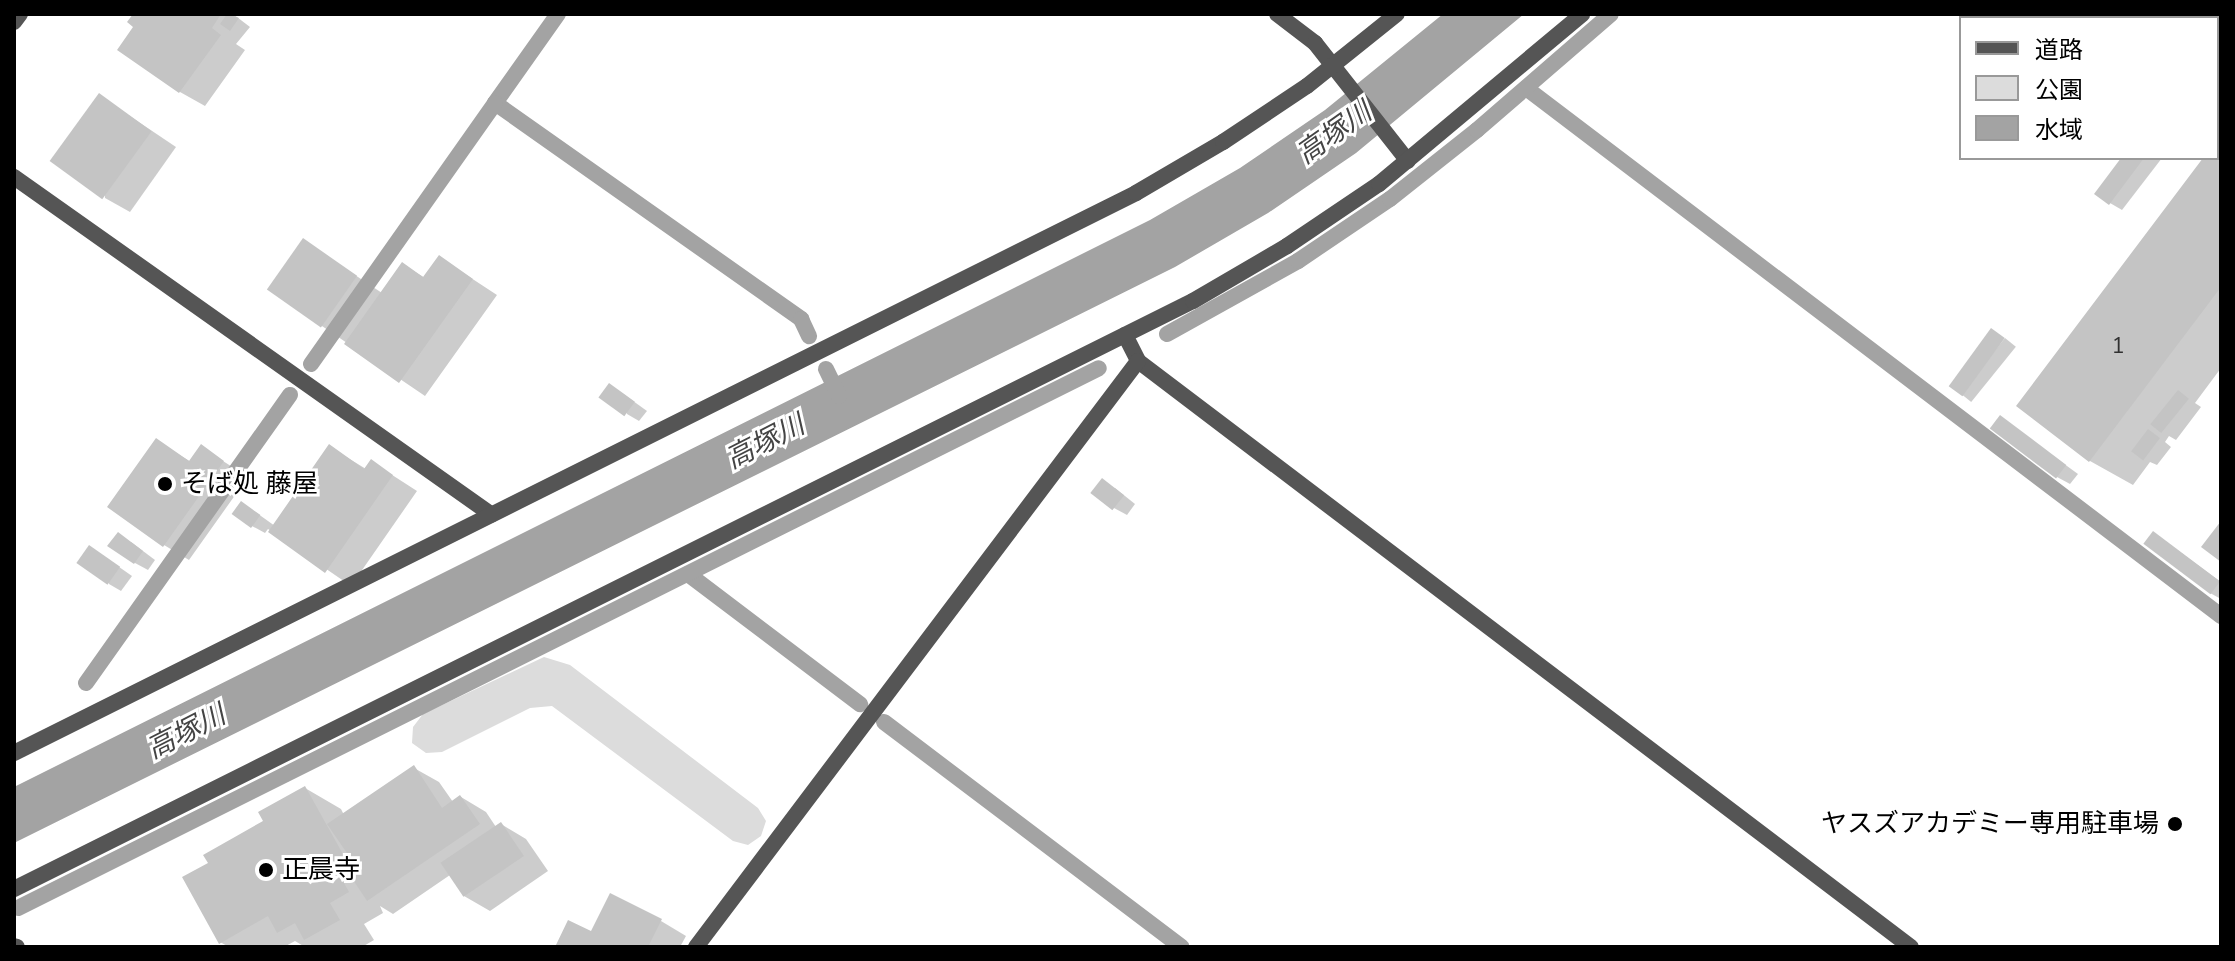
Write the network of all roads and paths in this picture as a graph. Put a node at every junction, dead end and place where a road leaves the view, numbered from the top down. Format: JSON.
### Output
{"nodes":[{"id":1,"x":20,"y":14,"type":"edge"},
{"id":2,"x":1277,"y":14,"type":"edge"},
{"id":3,"x":1397,"y":14,"type":"edge"},
{"id":4,"x":1582,"y":14,"type":"edge"},
{"id":5,"x":14,"y":22,"type":"edge"},
{"id":6,"x":1338,"y":71,"type":"junction"},
{"id":7,"x":1408,"y":161,"type":"junction"},
{"id":8,"x":14,"y":177,"type":"edge"},
{"id":9,"x":1125,"y":335,"type":"junction"},
{"id":10,"x":1138,"y":361,"type":"junction"},
{"id":11,"x":492,"y":515,"type":"junction"},
{"id":12,"x":14,"y":753,"type":"edge"},
{"id":13,"x":14,"y":889,"type":"edge"},
{"id":14,"x":696,"y":947,"type":"edge"},
{"id":15,"x":1911,"y":947,"type":"edge"}],
"edges":[{"from":1,"to":5,"type":"street"},
{"from":2,"to":6,"type":"street"},
{"from":3,"to":6,"type":"street"},
{"from":4,"to":7,"type":"street"},
{"from":6,"to":7,"type":"street"},
{"from":6,"to":11,"type":"street"},
{"from":7,"to":9,"type":"street"},
{"from":8,"to":11,"type":"street"},
{"from":9,"to":10,"type":"street"},
{"from":9,"to":13,"type":"street"},
{"from":10,"to":14,"type":"street"},
{"from":10,"to":15,"type":"street"},
{"from":11,"to":12,"type":"street"}]}
